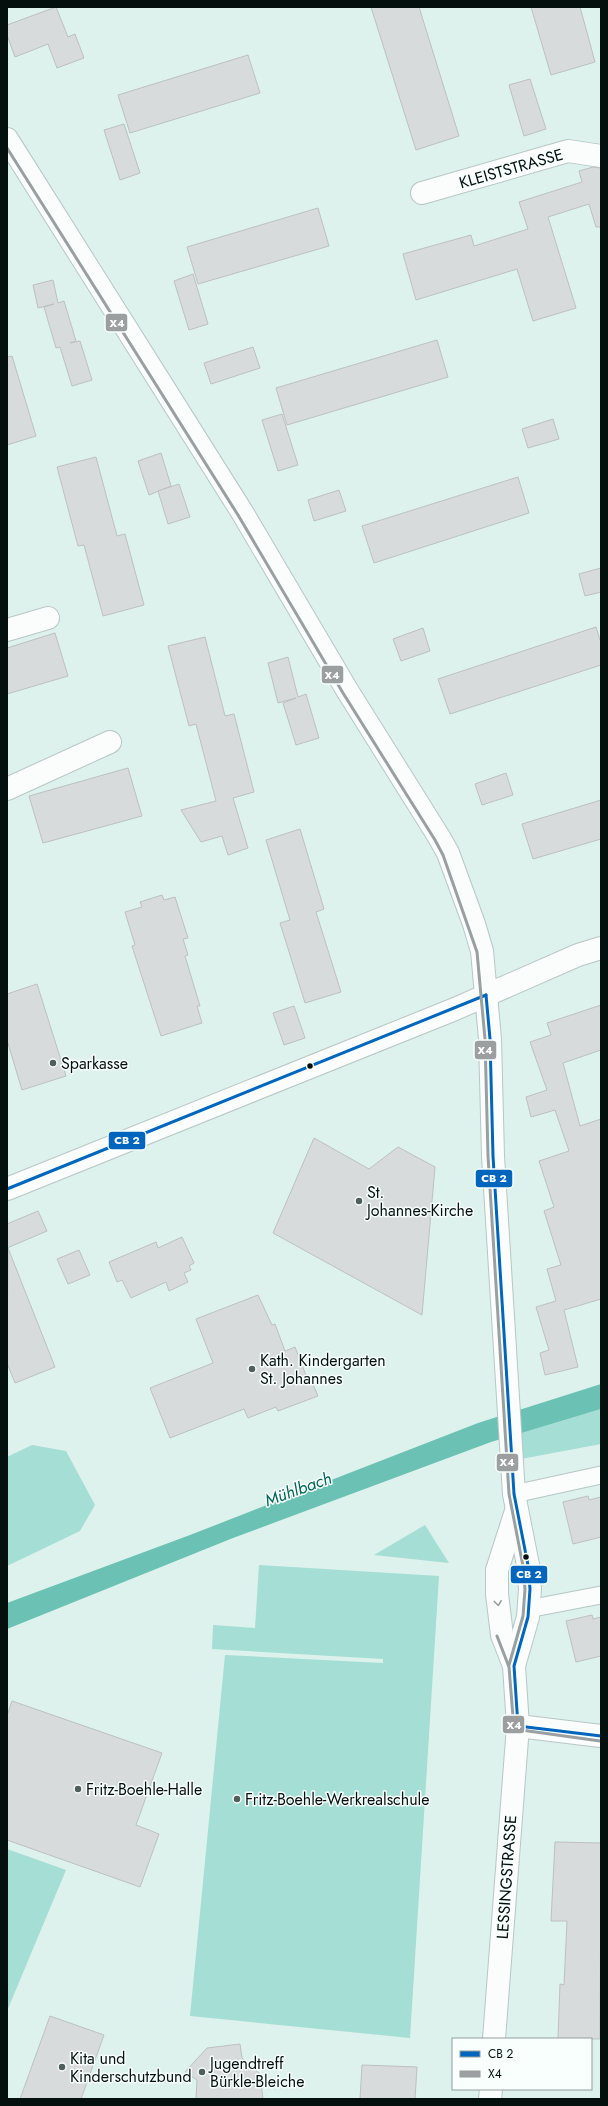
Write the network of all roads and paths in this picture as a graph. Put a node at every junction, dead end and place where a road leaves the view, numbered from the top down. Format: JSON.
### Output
{"nodes":[{"id":1,"x":7,"y":139,"type":"edge"},
{"id":2,"x":601,"y":156,"type":"edge"},
{"id":3,"x":422,"y":193,"type":"dead end"},
{"id":4,"x":48,"y":618,"type":"dead end"},
{"id":5,"x":7,"y":630,"type":"edge"},
{"id":6,"x":110,"y":742,"type":"dead end"},
{"id":7,"x":7,"y":789,"type":"edge"},
{"id":8,"x":601,"y":948,"type":"edge"},
{"id":9,"x":486,"y":995,"type":"junction"},
{"id":10,"x":7,"y":1189,"type":"edge"},
{"id":11,"x":601,"y":1475,"type":"edge"},
{"id":12,"x":515,"y":1502,"type":"junction"},
{"id":13,"x":601,"y":1595,"type":"edge"},
{"id":14,"x":528,"y":1609,"type":"junction"},
{"id":15,"x":514,"y":1666,"type":"junction"},
{"id":16,"x":518,"y":1726,"type":"junction"},
{"id":17,"x":601,"y":1736,"type":"edge"},
{"id":18,"x":494,"y":2038,"type":"edge"}],
"edges":[{"from":1,"to":9,"type":"street","name":"LESSINGSTRASSE"},
{"from":2,"to":3,"type":"street","name":"KLEISTSTRASSE"},
{"from":4,"to":5,"type":"street"},
{"from":6,"to":7,"type":"street"},
{"from":8,"to":9,"type":"street"},
{"from":9,"to":10,"type":"street"},
{"from":9,"to":12,"type":"street","name":"LESSINGSTRASSE"},
{"from":11,"to":12,"type":"street"},
{"from":12,"to":14,"type":"street","name":"LESSINGSTRASSE"},
{"from":12,"to":15,"type":"street","name":"LESSINGSTRASSE","one_way":true},
{"from":13,"to":14,"type":"street"},
{"from":14,"to":15,"type":"street","name":"LESSINGSTRASSE"},
{"from":15,"to":16,"type":"street","name":"LESSINGSTRASSE"},
{"from":16,"to":17,"type":"street"},
{"from":16,"to":18,"type":"street","name":"LESSINGSTRASSE"}]}
